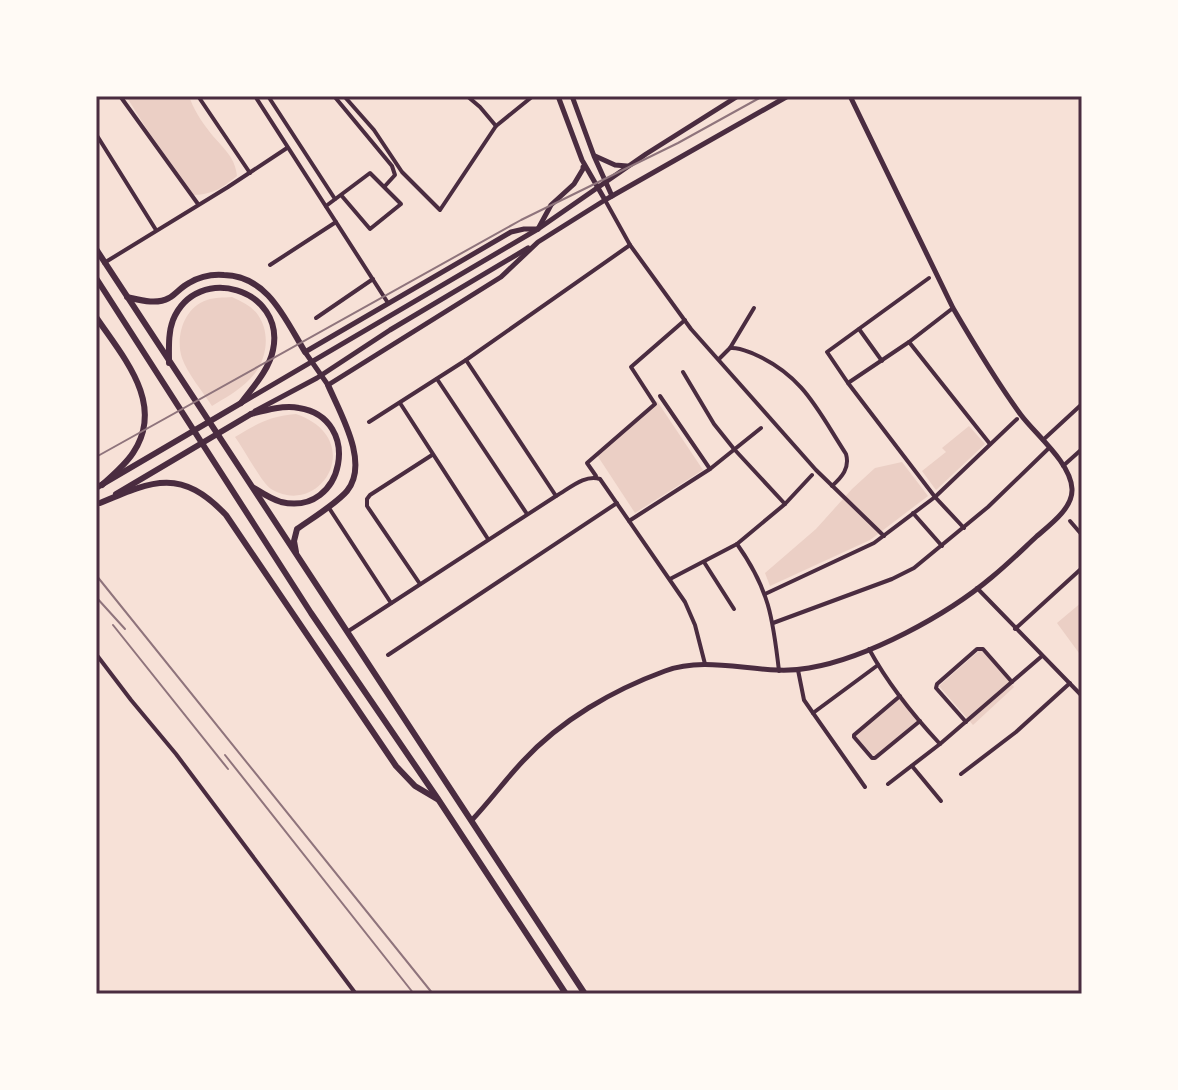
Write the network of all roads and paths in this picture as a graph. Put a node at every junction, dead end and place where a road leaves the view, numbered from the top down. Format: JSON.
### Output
{"nodes":[{"id":1,"x":120,"y":96,"type":"edge"},
{"id":2,"x":198,"y":96,"type":"edge"},
{"id":3,"x":255,"y":96,"type":"edge"},
{"id":4,"x":268,"y":96,"type":"edge"},
{"id":5,"x":334,"y":96,"type":"edge"},
{"id":6,"x":344,"y":96,"type":"edge"},
{"id":7,"x":467,"y":96,"type":"edge"},
{"id":8,"x":533,"y":96,"type":"edge"},
{"id":9,"x":558,"y":96,"type":"edge"},
{"id":10,"x":572,"y":96,"type":"edge"},
{"id":11,"x":738,"y":96,"type":"edge"},
{"id":12,"x":788,"y":96,"type":"edge"},
{"id":13,"x":850,"y":96,"type":"edge"},
{"id":14,"x":496,"y":126,"type":"junction"},
{"id":15,"x":96,"y":134,"type":"edge"},
{"id":16,"x":287,"y":148,"type":"junction"},
{"id":17,"x":646,"y":154,"type":"junction"},
{"id":18,"x":594,"y":156,"type":"junction"},
{"id":19,"x":582,"y":160,"type":"junction"},
{"id":20,"x":250,"y":173,"type":"junction"},
{"id":21,"x":605,"y":182,"type":"junction"},
{"id":22,"x":385,"y":186,"type":"junction"},
{"id":23,"x":597,"y":189,"type":"junction"},
{"id":24,"x":341,"y":195,"type":"junction"},
{"id":25,"x":612,"y":196,"type":"junction"},
{"id":26,"x":335,"y":199,"type":"junction"},
{"id":27,"x":605,"y":200,"type":"junction"},
{"id":28,"x":198,"y":204,"type":"junction"},
{"id":29,"x":326,"y":206,"type":"junction"},
{"id":30,"x":336,"y":222,"type":"junction"},
{"id":31,"x":538,"y":229,"type":"junction"},
{"id":32,"x":156,"y":230,"type":"junction"},
{"id":33,"x":538,"y":242,"type":"junction"},
{"id":34,"x":630,"y":245,"type":"junction"},
{"id":35,"x":96,"y":249,"type":"edge"},
{"id":36,"x":104,"y":263,"type":"junction"},
{"id":37,"x":270,"y":265,"type":"dead end"},
{"id":38,"x":96,"y":278,"type":"edge"},
{"id":39,"x":929,"y":278,"type":"dead end"},
{"id":40,"x":373,"y":279,"type":"junction"},
{"id":41,"x":127,"y":297,"type":"junction"},
{"id":42,"x":388,"y":303,"type":"junction"},
{"id":43,"x":754,"y":308,"type":"dead end"},
{"id":44,"x":953,"y":308,"type":"junction"},
{"id":45,"x":96,"y":317,"type":"edge"},
{"id":46,"x":316,"y":318,"type":"dead end"},
{"id":47,"x":685,"y":320,"type":"junction"},
{"id":48,"x":859,"y":329,"type":"junction"},
{"id":49,"x":909,"y":342,"type":"junction"},
{"id":50,"x":730,"y":348,"type":"junction"},
{"id":51,"x":305,"y":352,"type":"junction"},
{"id":52,"x":466,"y":360,"type":"junction"},
{"id":53,"x":718,"y":360,"type":"junction"},
{"id":54,"x":882,"y":361,"type":"junction"},
{"id":55,"x":169,"y":363,"type":"junction"},
{"id":56,"x":683,"y":372,"type":"dead end"},
{"id":57,"x":437,"y":379,"type":"junction"},
{"id":58,"x":848,"y":383,"type":"junction"},
{"id":59,"x":328,"y":385,"type":"junction"},
{"id":60,"x":660,"y":396,"type":"dead end"},
{"id":61,"x":241,"y":403,"type":"junction"},
{"id":62,"x":400,"y":403,"type":"junction"},
{"id":63,"x":1082,"y":404,"type":"edge"},
{"id":64,"x":251,"y":414,"type":"junction"},
{"id":65,"x":1017,"y":419,"type":"dead end"},
{"id":66,"x":369,"y":422,"type":"dead end"},
{"id":67,"x":761,"y":428,"type":"dead end"},
{"id":68,"x":1043,"y":440,"type":"junction"},
{"id":69,"x":990,"y":444,"type":"junction"},
{"id":70,"x":1049,"y":448,"type":"junction"},
{"id":71,"x":734,"y":449,"type":"junction"},
{"id":72,"x":1082,"y":449,"type":"edge"},
{"id":73,"x":432,"y":455,"type":"junction"},
{"id":74,"x":1063,"y":466,"type":"junction"},
{"id":75,"x":710,"y":469,"type":"junction"},
{"id":76,"x":812,"y":475,"type":"dead end"},
{"id":77,"x":597,"y":477,"type":"junction"},
{"id":78,"x":251,"y":486,"type":"junction"},
{"id":79,"x":832,"y":486,"type":"junction"},
{"id":80,"x":99,"y":487,"type":"edge"},
{"id":81,"x":556,"y":496,"type":"junction"},
{"id":82,"x":935,"y":497,"type":"junction"},
{"id":83,"x":617,"y":503,"type":"junction"},
{"id":84,"x":785,"y":504,"type":"junction"},
{"id":85,"x":98,"y":505,"type":"edge"},
{"id":86,"x":328,"y":507,"type":"junction"},
{"id":87,"x":913,"y":513,"type":"junction"},
{"id":88,"x":527,"y":514,"type":"junction"},
{"id":89,"x":629,"y":521,"type":"junction"},
{"id":90,"x":1070,"y":521,"type":"dead end"},
{"id":91,"x":964,"y":528,"type":"junction"},
{"id":92,"x":1082,"y":535,"type":"edge"},
{"id":93,"x":884,"y":536,"type":"junction"},
{"id":94,"x":488,"y":540,"type":"junction"},
{"id":95,"x":737,"y":544,"type":"junction"},
{"id":96,"x":942,"y":546,"type":"junction"},
{"id":97,"x":297,"y":556,"type":"junction"},
{"id":98,"x":704,"y":562,"type":"junction"},
{"id":99,"x":1082,"y":568,"type":"edge"},
{"id":100,"x":670,"y":579,"type":"junction"},
{"id":101,"x":420,"y":584,"type":"junction"},
{"id":102,"x":977,"y":588,"type":"junction"},
{"id":103,"x":765,"y":594,"type":"junction"},
{"id":104,"x":391,"y":603,"type":"junction"},
{"id":105,"x":734,"y":609,"type":"dead end"},
{"id":106,"x":773,"y":623,"type":"junction"},
{"id":107,"x":1015,"y":629,"type":"junction"},
{"id":108,"x":347,"y":632,"type":"junction"},
{"id":109,"x":869,"y":649,"type":"junction"},
{"id":110,"x":96,"y":654,"type":"edge"},
{"id":111,"x":388,"y":655,"type":"dead end"},
{"id":112,"x":1042,"y":656,"type":"junction"},
{"id":113,"x":705,"y":664,"type":"junction"},
{"id":114,"x":878,"y":665,"type":"junction"},
{"id":115,"x":798,"y":670,"type":"junction"},
{"id":116,"x":779,"y":671,"type":"junction"},
{"id":117,"x":1012,"y":682,"type":"junction"},
{"id":118,"x":1070,"y":683,"type":"junction"},
{"id":119,"x":1082,"y":684,"type":"edge"},
{"id":120,"x":1076,"y":689,"type":"junction"},
{"id":121,"x":900,"y":696,"type":"junction"},
{"id":122,"x":1082,"y":696,"type":"edge"},
{"id":123,"x":813,"y":713,"type":"junction"},
{"id":124,"x":920,"y":721,"type":"junction"},
{"id":125,"x":966,"y":722,"type":"junction"},
{"id":126,"x":940,"y":744,"type":"junction"},
{"id":127,"x":912,"y":766,"type":"junction"},
{"id":128,"x":961,"y":774,"type":"dead end"},
{"id":129,"x":888,"y":784,"type":"dead end"},
{"id":130,"x":865,"y":787,"type":"dead end"},
{"id":131,"x":438,"y":799,"type":"junction"},
{"id":132,"x":941,"y":801,"type":"dead end"},
{"id":133,"x":472,"y":820,"type":"junction"},
{"id":134,"x":356,"y":994,"type":"edge"},
{"id":135,"x":566,"y":994,"type":"edge"},
{"id":136,"x":585,"y":994,"type":"edge"}],
"edges":[{"from":1,"to":28,"type":"street"},
{"from":2,"to":20,"type":"street"},
{"from":3,"to":16,"type":"street"},
{"from":4,"to":26,"type":"street"},
{"from":5,"to":22,"type":"street"},
{"from":6,"to":14,"type":"street"},
{"from":7,"to":14,"type":"street"},
{"from":8,"to":14,"type":"street"},
{"from":9,"to":19,"type":"main road"},
{"from":10,"to":18,"type":"main road"},
{"from":11,"to":17,"type":"main road"},
{"from":12,"to":25,"type":"main road"},
{"from":13,"to":44,"type":"main road"},
{"from":15,"to":32,"type":"street"},
{"from":16,"to":20,"type":"street"},
{"from":16,"to":29,"type":"street"},
{"from":17,"to":18,"type":"main road"},
{"from":17,"to":21,"type":"main road"},
{"from":18,"to":21,"type":"main road"},
{"from":19,"to":23,"type":"main road"},
{"from":19,"to":31,"type":"main road"},
{"from":20,"to":28,"type":"street"},
{"from":21,"to":23,"type":"main road"},
{"from":21,"to":25,"type":"main road"},
{"from":22,"to":24,"type":"street"},
{"from":22,"to":24,"type":"street"},
{"from":23,"to":27,"type":"main road"},
{"from":23,"to":31,"type":"main road"},
{"from":24,"to":26,"type":"street"},
{"from":25,"to":27,"type":"main road"},
{"from":26,"to":29,"type":"street"},
{"from":27,"to":33,"type":"main road"},
{"from":27,"to":34,"type":"street"},
{"from":28,"to":32,"type":"street"},
{"from":29,"to":30,"type":"street"},
{"from":30,"to":37,"type":"street"},
{"from":30,"to":40,"type":"street"},
{"from":31,"to":42,"type":"main road"},
{"from":31,"to":61,"type":"main road"},
{"from":32,"to":36,"type":"street"},
{"from":33,"to":59,"type":"main road"},
{"from":33,"to":64,"type":"main road"},
{"from":34,"to":47,"type":"street"},
{"from":34,"to":52,"type":"street"},
{"from":35,"to":36,"type":"main road"},
{"from":36,"to":41,"type":"main road"},
{"from":38,"to":131,"type":"main road"},
{"from":39,"to":48,"type":"street"},
{"from":40,"to":42,"type":"street"},
{"from":40,"to":46,"type":"street"},
{"from":41,"to":51,"type":"main road"},
{"from":41,"to":55,"type":"main road"},
{"from":42,"to":51,"type":"main road"},
{"from":43,"to":50,"type":"street"},
{"from":44,"to":49,"type":"street"},
{"from":44,"to":68,"type":"main road"},
{"from":45,"to":80,"type":"main road"},
{"from":47,"to":53,"type":"street"},
{"from":47,"to":77,"type":"street"},
{"from":48,"to":54,"type":"street"},
{"from":48,"to":58,"type":"street"},
{"from":49,"to":54,"type":"street"},
{"from":49,"to":69,"type":"street"},
{"from":50,"to":53,"type":"street"},
{"from":50,"to":79,"type":"street"},
{"from":51,"to":59,"type":"main road"},
{"from":52,"to":57,"type":"street"},
{"from":52,"to":81,"type":"street"},
{"from":53,"to":79,"type":"street"},
{"from":54,"to":58,"type":"street"},
{"from":55,"to":61,"type":"main road"},
{"from":55,"to":78,"type":"main road"},
{"from":56,"to":71,"type":"street"},
{"from":57,"to":62,"type":"street"},
{"from":57,"to":88,"type":"street"},
{"from":58,"to":82,"type":"street"},
{"from":59,"to":86,"type":"main road"},
{"from":60,"to":75,"type":"street"},
{"from":61,"to":80,"type":"main road"},
{"from":62,"to":66,"type":"street"},
{"from":62,"to":73,"type":"street"},
{"from":63,"to":68,"type":"street"},
{"from":64,"to":78,"type":"main road"},
{"from":64,"to":85,"type":"main road"},
{"from":65,"to":69,"type":"street"},
{"from":67,"to":71,"type":"street"},
{"from":68,"to":70,"type":"main road"},
{"from":69,"to":82,"type":"street"},
{"from":70,"to":74,"type":"main road"},
{"from":70,"to":91,"type":"street"},
{"from":71,"to":75,"type":"street"},
{"from":71,"to":84,"type":"street"},
{"from":72,"to":74,"type":"street"},
{"from":73,"to":94,"type":"street"},
{"from":73,"to":101,"type":"street"},
{"from":74,"to":102,"type":"main road"},
{"from":75,"to":89,"type":"street"},
{"from":76,"to":84,"type":"street"},
{"from":77,"to":81,"type":"street"},
{"from":77,"to":83,"type":"street"},
{"from":78,"to":97,"type":"main road"},
{"from":79,"to":93,"type":"street"},
{"from":81,"to":88,"type":"street"},
{"from":82,"to":87,"type":"street"},
{"from":82,"to":91,"type":"street"},
{"from":83,"to":89,"type":"street"},
{"from":83,"to":111,"type":"street"},
{"from":84,"to":95,"type":"street"},
{"from":85,"to":131,"type":"main road"},
{"from":86,"to":97,"type":"main road"},
{"from":86,"to":104,"type":"street"},
{"from":87,"to":93,"type":"street"},
{"from":87,"to":96,"type":"street"},
{"from":88,"to":94,"type":"street"},
{"from":89,"to":100,"type":"street"},
{"from":90,"to":92,"type":"street"},
{"from":91,"to":96,"type":"street"},
{"from":93,"to":103,"type":"street"},
{"from":94,"to":101,"type":"street"},
{"from":95,"to":98,"type":"street"},
{"from":95,"to":103,"type":"street"},
{"from":96,"to":106,"type":"street"},
{"from":97,"to":108,"type":"main road"},
{"from":98,"to":100,"type":"street"},
{"from":98,"to":105,"type":"street"},
{"from":99,"to":107,"type":"street"},
{"from":100,"to":113,"type":"street"},
{"from":101,"to":104,"type":"street"},
{"from":102,"to":107,"type":"street"},
{"from":102,"to":109,"type":"main road"},
{"from":103,"to":106,"type":"street"},
{"from":104,"to":108,"type":"street"},
{"from":106,"to":116,"type":"street"},
{"from":107,"to":112,"type":"street"},
{"from":108,"to":133,"type":"main road"},
{"from":109,"to":114,"type":"street"},
{"from":109,"to":115,"type":"main road"},
{"from":110,"to":134,"type":"street"},
{"from":112,"to":117,"type":"street"},
{"from":112,"to":118,"type":"street"},
{"from":113,"to":116,"type":"main road"},
{"from":113,"to":133,"type":"main road"},
{"from":114,"to":121,"type":"street"},
{"from":114,"to":123,"type":"street"},
{"from":115,"to":116,"type":"main road"},
{"from":115,"to":123,"type":"street"},
{"from":117,"to":125,"type":"street"},
{"from":117,"to":125,"type":"street"},
{"from":118,"to":120,"type":"street"},
{"from":118,"to":128,"type":"street"},
{"from":119,"to":120,"type":"street"},
{"from":120,"to":122,"type":"street"},
{"from":121,"to":124,"type":"street"},
{"from":121,"to":124,"type":"street"},
{"from":123,"to":130,"type":"street"},
{"from":124,"to":126,"type":"street"},
{"from":125,"to":126,"type":"street"},
{"from":126,"to":127,"type":"street"},
{"from":127,"to":129,"type":"street"},
{"from":127,"to":132,"type":"street"},
{"from":131,"to":135,"type":"main road"},
{"from":133,"to":136,"type":"main road"}]}
